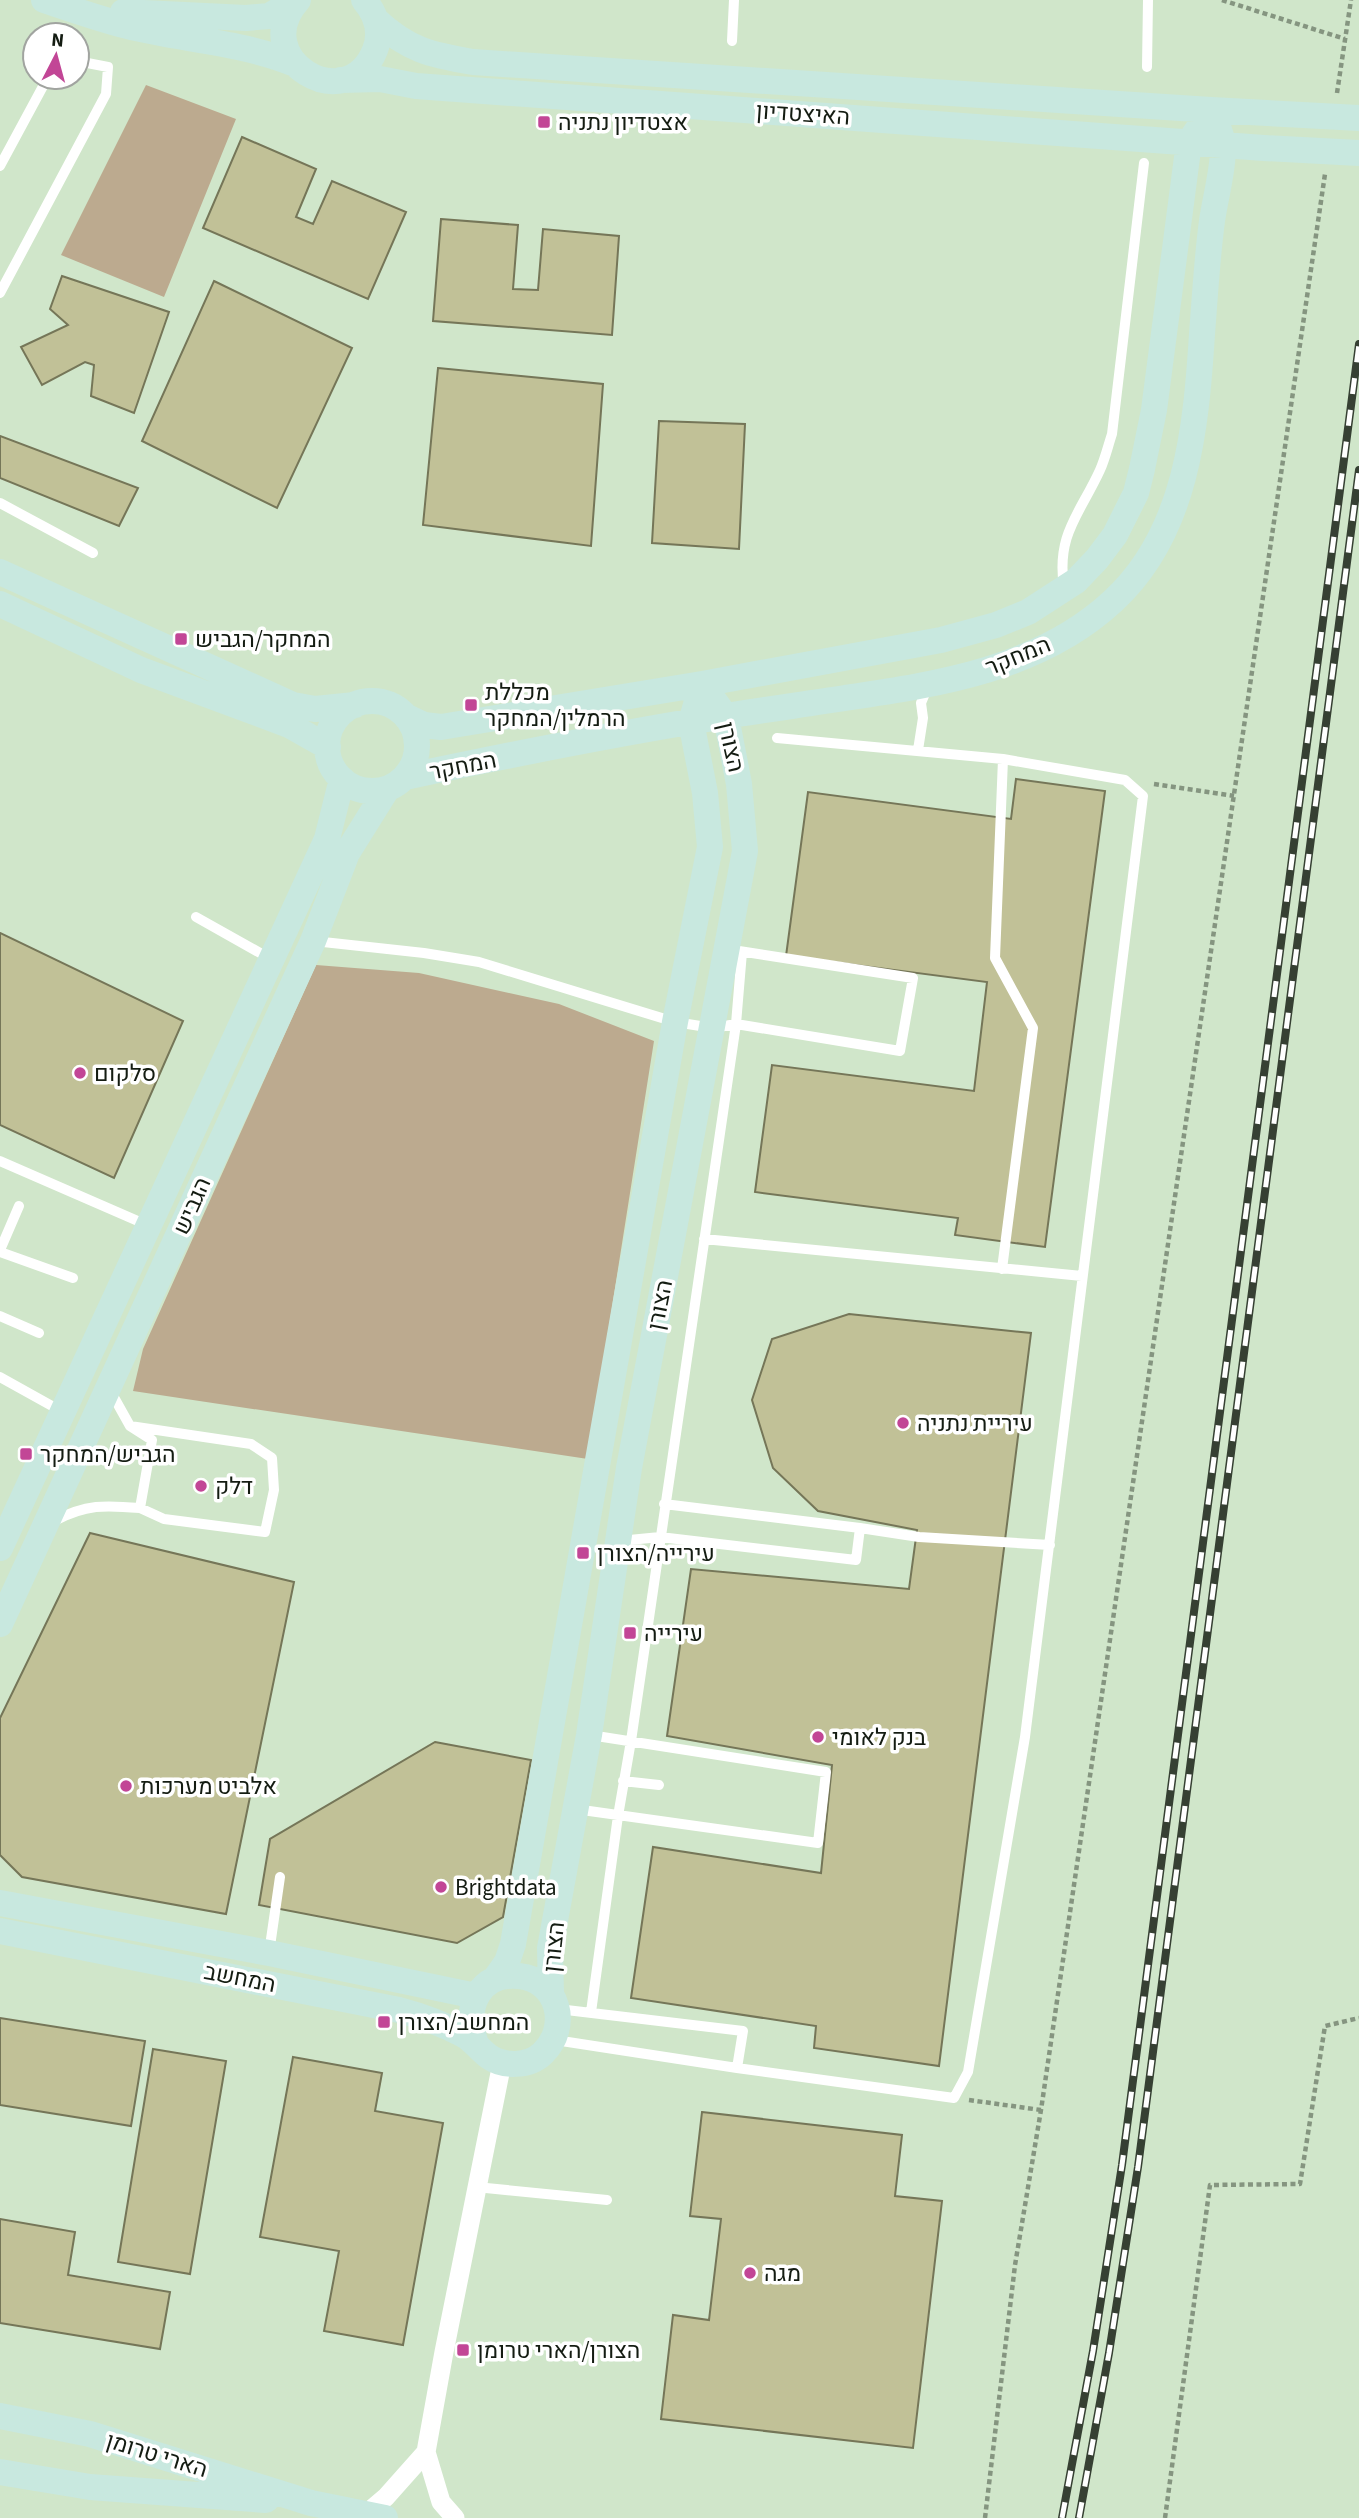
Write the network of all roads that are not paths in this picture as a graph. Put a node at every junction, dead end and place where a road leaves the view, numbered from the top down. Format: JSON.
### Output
{"nodes":[{"id":1,"x":44,"y":0,"type":"edge"},
{"id":2,"x":297,"y":0,"type":"edge"},
{"id":3,"x":734,"y":0,"type":"edge"},
{"id":4,"x":1148,"y":0,"type":"edge"},
{"id":5,"x":72,"y":10,"type":"junction"},
{"id":6,"x":370,"y":10,"type":"edge"},
{"id":7,"x":732,"y":41,"type":"dead end"},
{"id":8,"x":91,"y":64,"type":"edge"},
{"id":9,"x":295,"y":64,"type":"junction"},
{"id":10,"x":1147,"y":67,"type":"dead end"},
{"id":11,"x":341,"y":80,"type":"junction"},
{"id":12,"x":40,"y":91,"type":"edge"},
{"id":13,"x":1211,"y":110,"type":"junction"},
{"id":14,"x":1359,"y":118,"type":"edge"},
{"id":15,"x":1189,"y":142,"type":"junction"},
{"id":16,"x":1223,"y":144,"type":"junction"},
{"id":17,"x":1359,"y":153,"type":"edge"},
{"id":18,"x":1144,"y":163,"type":"dead end"},
{"id":19,"x":0,"y":166,"type":"edge"},
{"id":20,"x":0,"y":293,"type":"edge"},
{"id":21,"x":0,"y":503,"type":"edge"},
{"id":22,"x":93,"y":553,"type":"dead end"},
{"id":23,"x":0,"y":572,"type":"edge"},
{"id":24,"x":1065,"y":589,"type":"junction"},
{"id":25,"x":0,"y":604,"type":"edge"},
{"id":26,"x":702,"y":684,"type":"junction"},
{"id":27,"x":929,"y":685,"type":"junction"},
{"id":28,"x":355,"y":705,"type":"junction"},
{"id":29,"x":407,"y":718,"type":"junction"},
{"id":30,"x":726,"y":718,"type":"junction"},
{"id":31,"x":691,"y":722,"type":"junction"},
{"id":32,"x":777,"y":738,"type":"dead end"},
{"id":33,"x":328,"y":747,"type":"junction"},
{"id":34,"x":918,"y":750,"type":"junction"},
{"id":35,"x":1003,"y":759,"type":"junction"},
{"id":36,"x":342,"y":779,"type":"junction"},
{"id":37,"x":396,"y":783,"type":"junction"},
{"id":38,"x":196,"y":917,"type":"dead end"},
{"id":39,"x":313,"y":942,"type":"junction"},
{"id":40,"x":277,"y":947,"type":"junction"},
{"id":41,"x":734,"y":949,"type":"junction"},
{"id":42,"x":675,"y":1022,"type":"junction"},
{"id":43,"x":724,"y":1026,"type":"junction"},
{"id":44,"x":0,"y":1161,"type":"edge"},
{"id":45,"x":19,"y":1206,"type":"dead end"},
{"id":46,"x":149,"y":1226,"type":"junction"},
{"id":47,"x":704,"y":1239,"type":"junction"},
{"id":48,"x":0,"y":1251,"type":"edge"},
{"id":49,"x":1002,"y":1269,"type":"junction"},
{"id":50,"x":1082,"y":1276,"type":"junction"},
{"id":51,"x":74,"y":1279,"type":"dead end"},
{"id":52,"x":0,"y":1316,"type":"edge"},
{"id":53,"x":39,"y":1333,"type":"dead end"},
{"id":54,"x":0,"y":1377,"type":"edge"},
{"id":55,"x":109,"y":1389,"type":"junction"},
{"id":56,"x":63,"y":1412,"type":"junction"},
{"id":57,"x":130,"y":1426,"type":"junction"},
{"id":58,"x":598,"y":1465,"type":"junction"},
{"id":59,"x":629,"y":1468,"type":"junction"},
{"id":60,"x":664,"y":1504,"type":"junction"},
{"id":61,"x":140,"y":1508,"type":"junction"},
{"id":62,"x":47,"y":1524,"type":"junction"},
{"id":63,"x":860,"y":1528,"type":"junction"},
{"id":64,"x":660,"y":1537,"type":"junction"},
{"id":65,"x":619,"y":1541,"type":"junction"},
{"id":66,"x":1050,"y":1545,"type":"junction"},
{"id":67,"x":0,"y":1548,"type":"edge"},
{"id":68,"x":0,"y":1624,"type":"edge"},
{"id":69,"x":589,"y":1735,"type":"junction"},
{"id":70,"x":631,"y":1741,"type":"junction"},
{"id":71,"x":624,"y":1781,"type":"junction"},
{"id":72,"x":659,"y":1785,"type":"dead end"},
{"id":73,"x":575,"y":1809,"type":"junction"},
{"id":74,"x":618,"y":1816,"type":"junction"},
{"id":75,"x":280,"y":1877,"type":"dead end"},
{"id":76,"x":0,"y":1903,"type":"edge"},
{"id":77,"x":0,"y":1931,"type":"edge"},
{"id":78,"x":269,"y":1953,"type":"junction"},
{"id":79,"x":486,"y":1987,"type":"junction"},
{"id":80,"x":554,"y":2001,"type":"junction"},
{"id":81,"x":591,"y":2012,"type":"junction"},
{"id":82,"x":554,"y":2040,"type":"junction"},
{"id":83,"x":475,"y":2041,"type":"junction"},
{"id":84,"x":502,"y":2063,"type":"junction"},
{"id":85,"x":737,"y":2068,"type":"junction"},
{"id":86,"x":476,"y":2186,"type":"junction"},
{"id":87,"x":607,"y":2200,"type":"dead end"},
{"id":88,"x":0,"y":2416,"type":"edge"},
{"id":89,"x":426,"y":2452,"type":"junction"},
{"id":90,"x":0,"y":2472,"type":"edge"},
{"id":91,"x":311,"y":2503,"type":"junction"},
{"id":92,"x":376,"y":2516,"type":"edge"},
{"id":93,"x":455,"y":2518,"type":"edge"}],
"edges":[{"from":1,"to":5,"type":"street"},
{"from":2,"to":5,"type":"street"},
{"from":2,"to":9,"type":"street"},
{"from":3,"to":7,"type":"lane"},
{"from":4,"to":10,"type":"lane"},
{"from":5,"to":9,"type":"street","name":"האיצטדיון"},
{"from":6,"to":11,"type":"street"},
{"from":6,"to":13,"type":"street","name":"האיצטדיון"},
{"from":8,"to":20,"type":"lane"},
{"from":9,"to":11,"type":"street","name":"האיצטדיון"},
{"from":11,"to":15,"type":"street","name":"האיצטדיון"},
{"from":12,"to":19,"type":"lane"},
{"from":13,"to":14,"type":"street","name":"האיצטדיון"},
{"from":13,"to":15,"type":"street"},
{"from":13,"to":16,"type":"street","name":"המחקר"},
{"from":15,"to":16,"type":"street","name":"האיצטדיון"},
{"from":15,"to":24,"type":"street"},
{"from":16,"to":17,"type":"street","name":"האיצטדיון"},
{"from":16,"to":27,"type":"street","name":"המחקר"},
{"from":18,"to":24,"type":"lane"},
{"from":21,"to":22,"type":"lane"},
{"from":23,"to":28,"type":"street"},
{"from":24,"to":26,"type":"street"},
{"from":25,"to":33,"type":"street"},
{"from":26,"to":29,"type":"street"},
{"from":26,"to":30,"type":"street","name":"הצורן"},
{"from":26,"to":31,"type":"street","name":"הצורן"},
{"from":27,"to":30,"type":"street","name":"המחקר"},
{"from":27,"to":34,"type":"lane"},
{"from":28,"to":29,"type":"street"},
{"from":28,"to":33,"type":"street"},
{"from":29,"to":37,"type":"street"},
{"from":30,"to":31,"type":"street","name":"המחקר"},
{"from":30,"to":41,"type":"street","name":"הצורן"},
{"from":31,"to":37,"type":"street","name":"המחקר"},
{"from":31,"to":42,"type":"street","name":"הצורן"},
{"from":32,"to":34,"type":"lane"},
{"from":33,"to":36,"type":"street"},
{"from":34,"to":35,"type":"lane"},
{"from":35,"to":49,"type":"lane"},
{"from":35,"to":50,"type":"lane"},
{"from":36,"to":37,"type":"street"},
{"from":36,"to":40,"type":"street","name":"הגביש"},
{"from":37,"to":39,"type":"street","name":"הגביש"},
{"from":38,"to":40,"type":"lane"},
{"from":39,"to":40,"type":"street"},
{"from":39,"to":42,"type":"lane"},
{"from":39,"to":55,"type":"street","name":"הגביש"},
{"from":40,"to":46,"type":"street","name":"הגביש"},
{"from":41,"to":43,"type":"street","name":"הצורן"},
{"from":41,"to":43,"type":"lane"},
{"from":42,"to":43,"type":"lane"},
{"from":42,"to":58,"type":"street","name":"הצורן"},
{"from":43,"to":47,"type":"lane"},
{"from":43,"to":59,"type":"street","name":"הצורן"},
{"from":44,"to":46,"type":"lane"},
{"from":45,"to":48,"type":"lane"},
{"from":46,"to":56,"type":"street","name":"הגביש"},
{"from":47,"to":49,"type":"lane"},
{"from":47,"to":60,"type":"lane"},
{"from":48,"to":51,"type":"lane"},
{"from":49,"to":50,"type":"lane"},
{"from":50,"to":66,"type":"lane"},
{"from":52,"to":53,"type":"lane"},
{"from":54,"to":56,"type":"lane"},
{"from":55,"to":57,"type":"lane"},
{"from":55,"to":62,"type":"street","name":"הגביש"},
{"from":56,"to":67,"type":"street","name":"הגביש"},
{"from":57,"to":61,"type":"lane"},
{"from":57,"to":61,"type":"lane"},
{"from":58,"to":59,"type":"street"},
{"from":58,"to":79,"type":"street","name":"הצורן"},
{"from":59,"to":65,"type":"street","name":"הצורן"},
{"from":60,"to":63,"type":"lane"},
{"from":60,"to":64,"type":"lane"},
{"from":61,"to":62,"type":"lane"},
{"from":62,"to":68,"type":"street","name":"הגביש"},
{"from":63,"to":64,"type":"lane"},
{"from":63,"to":66,"type":"lane"},
{"from":64,"to":65,"type":"lane"},
{"from":64,"to":70,"type":"lane"},
{"from":65,"to":69,"type":"street","name":"הצורן"},
{"from":66,"to":85,"type":"lane"},
{"from":69,"to":70,"type":"lane"},
{"from":69,"to":73,"type":"street","name":"הצורן"},
{"from":70,"to":71,"type":"lane"},
{"from":70,"to":74,"type":"lane"},
{"from":71,"to":72,"type":"lane"},
{"from":71,"to":74,"type":"lane"},
{"from":73,"to":74,"type":"lane"},
{"from":73,"to":80,"type":"street","name":"הצורן"},
{"from":74,"to":81,"type":"lane"},
{"from":75,"to":78,"type":"lane"},
{"from":76,"to":78,"type":"street","name":"המחשב"},
{"from":77,"to":83,"type":"street","name":"המחשב"},
{"from":78,"to":79,"type":"street","name":"המחשב"},
{"from":79,"to":80,"type":"street"},
{"from":79,"to":83,"type":"street"},
{"from":80,"to":81,"type":"lane"},
{"from":80,"to":82,"type":"street"},
{"from":81,"to":85,"type":"lane"},
{"from":82,"to":84,"type":"street"},
{"from":82,"to":85,"type":"lane"},
{"from":83,"to":84,"type":"street"},
{"from":84,"to":86,"type":"street"},
{"from":86,"to":87,"type":"lane"},
{"from":86,"to":89,"type":"street"},
{"from":88,"to":91,"type":"street","name":"הארי טרומן"},
{"from":89,"to":92,"type":"street"},
{"from":89,"to":93,"type":"street"},
{"from":90,"to":91,"type":"street","name":"הארי טרומן"},
{"from":91,"to":92,"type":"street","name":"הארי טרומן"}]}
